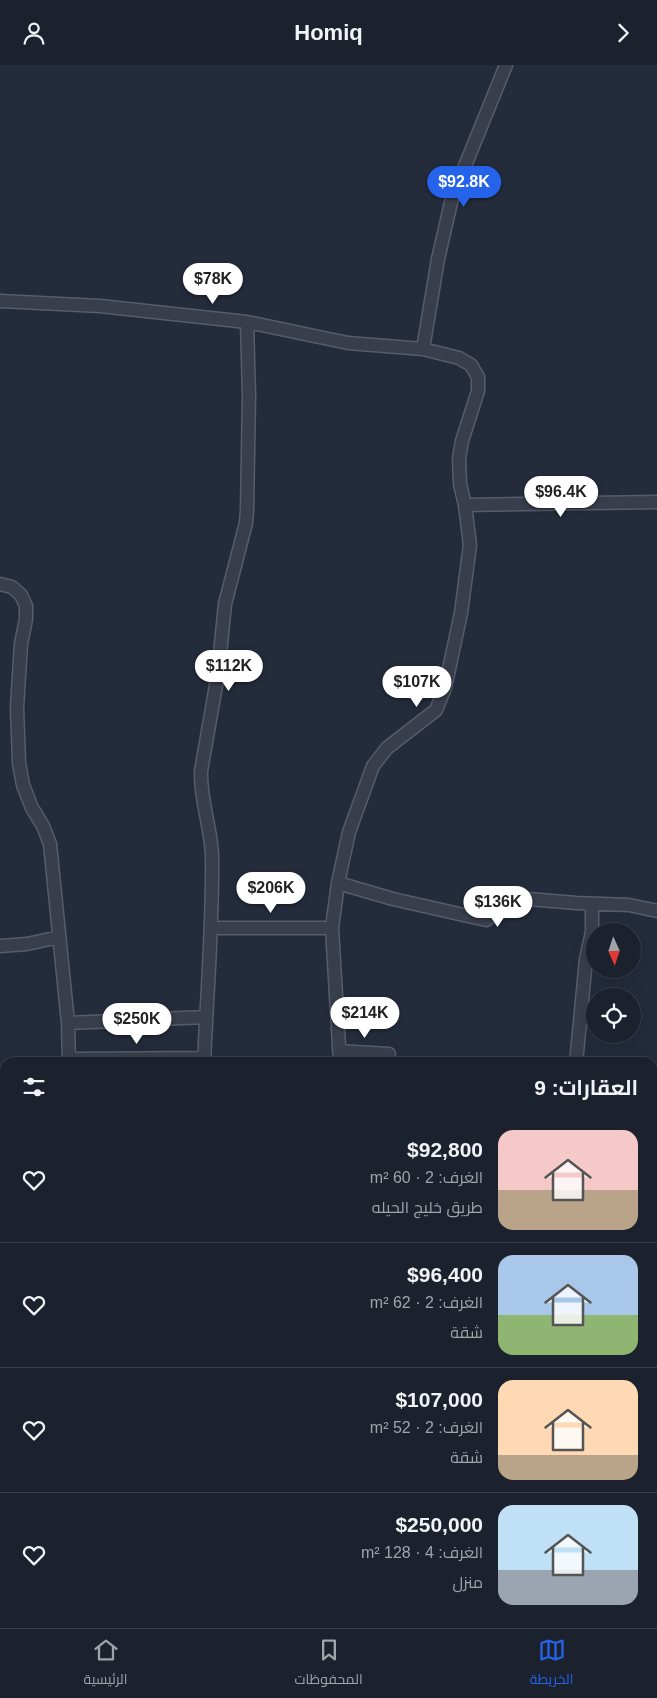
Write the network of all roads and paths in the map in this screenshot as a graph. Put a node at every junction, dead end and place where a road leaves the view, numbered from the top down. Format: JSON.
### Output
{"nodes":[{"id":1,"x":506,"y":65,"type":"edge"},
{"id":2,"x":0,"y":301,"type":"edge"},
{"id":3,"x":247,"y":322,"type":"junction"},
{"id":4,"x":423,"y":349,"type":"junction"},
{"id":5,"x":657,"y":501,"type":"edge"},
{"id":6,"x":465,"y":505,"type":"junction"},
{"id":7,"x":0,"y":584,"type":"edge"},
{"id":8,"x":338,"y":883,"type":"junction"},
{"id":9,"x":592,"y":904,"type":"junction"},
{"id":10,"x":657,"y":911,"type":"edge"},
{"id":11,"x":211,"y":928,"type":"junction"},
{"id":12,"x":332,"y":928,"type":"junction"},
{"id":13,"x":59,"y":937,"type":"junction"},
{"id":14,"x":0,"y":946,"type":"edge"},
{"id":15,"x":206,"y":1017,"type":"junction"},
{"id":16,"x":68,"y":1023,"type":"junction"},
{"id":17,"x":388,"y":1054,"type":"dead end"},
{"id":18,"x":70,"y":1057,"type":"edge"},
{"id":19,"x":204,"y":1057,"type":"edge"},
{"id":20,"x":339,"y":1057,"type":"edge"},
{"id":21,"x":577,"y":1057,"type":"edge"}],
"edges":[{"from":1,"to":4,"type":"street"},
{"from":2,"to":3,"type":"street"},
{"from":3,"to":4,"type":"street"},
{"from":3,"to":11,"type":"street"},
{"from":4,"to":6,"type":"street"},
{"from":5,"to":6,"type":"street"},
{"from":6,"to":8,"type":"street"},
{"from":7,"to":13,"type":"street"},
{"from":8,"to":9,"type":"street"},
{"from":8,"to":12,"type":"street"},
{"from":9,"to":10,"type":"street"},
{"from":9,"to":21,"type":"street"},
{"from":11,"to":12,"type":"street"},
{"from":11,"to":15,"type":"street"},
{"from":12,"to":20,"type":"street"},
{"from":13,"to":14,"type":"street"},
{"from":13,"to":16,"type":"street"},
{"from":15,"to":16,"type":"street"},
{"from":15,"to":19,"type":"street"},
{"from":16,"to":18,"type":"street"},
{"from":17,"to":20,"type":"street"}]}
